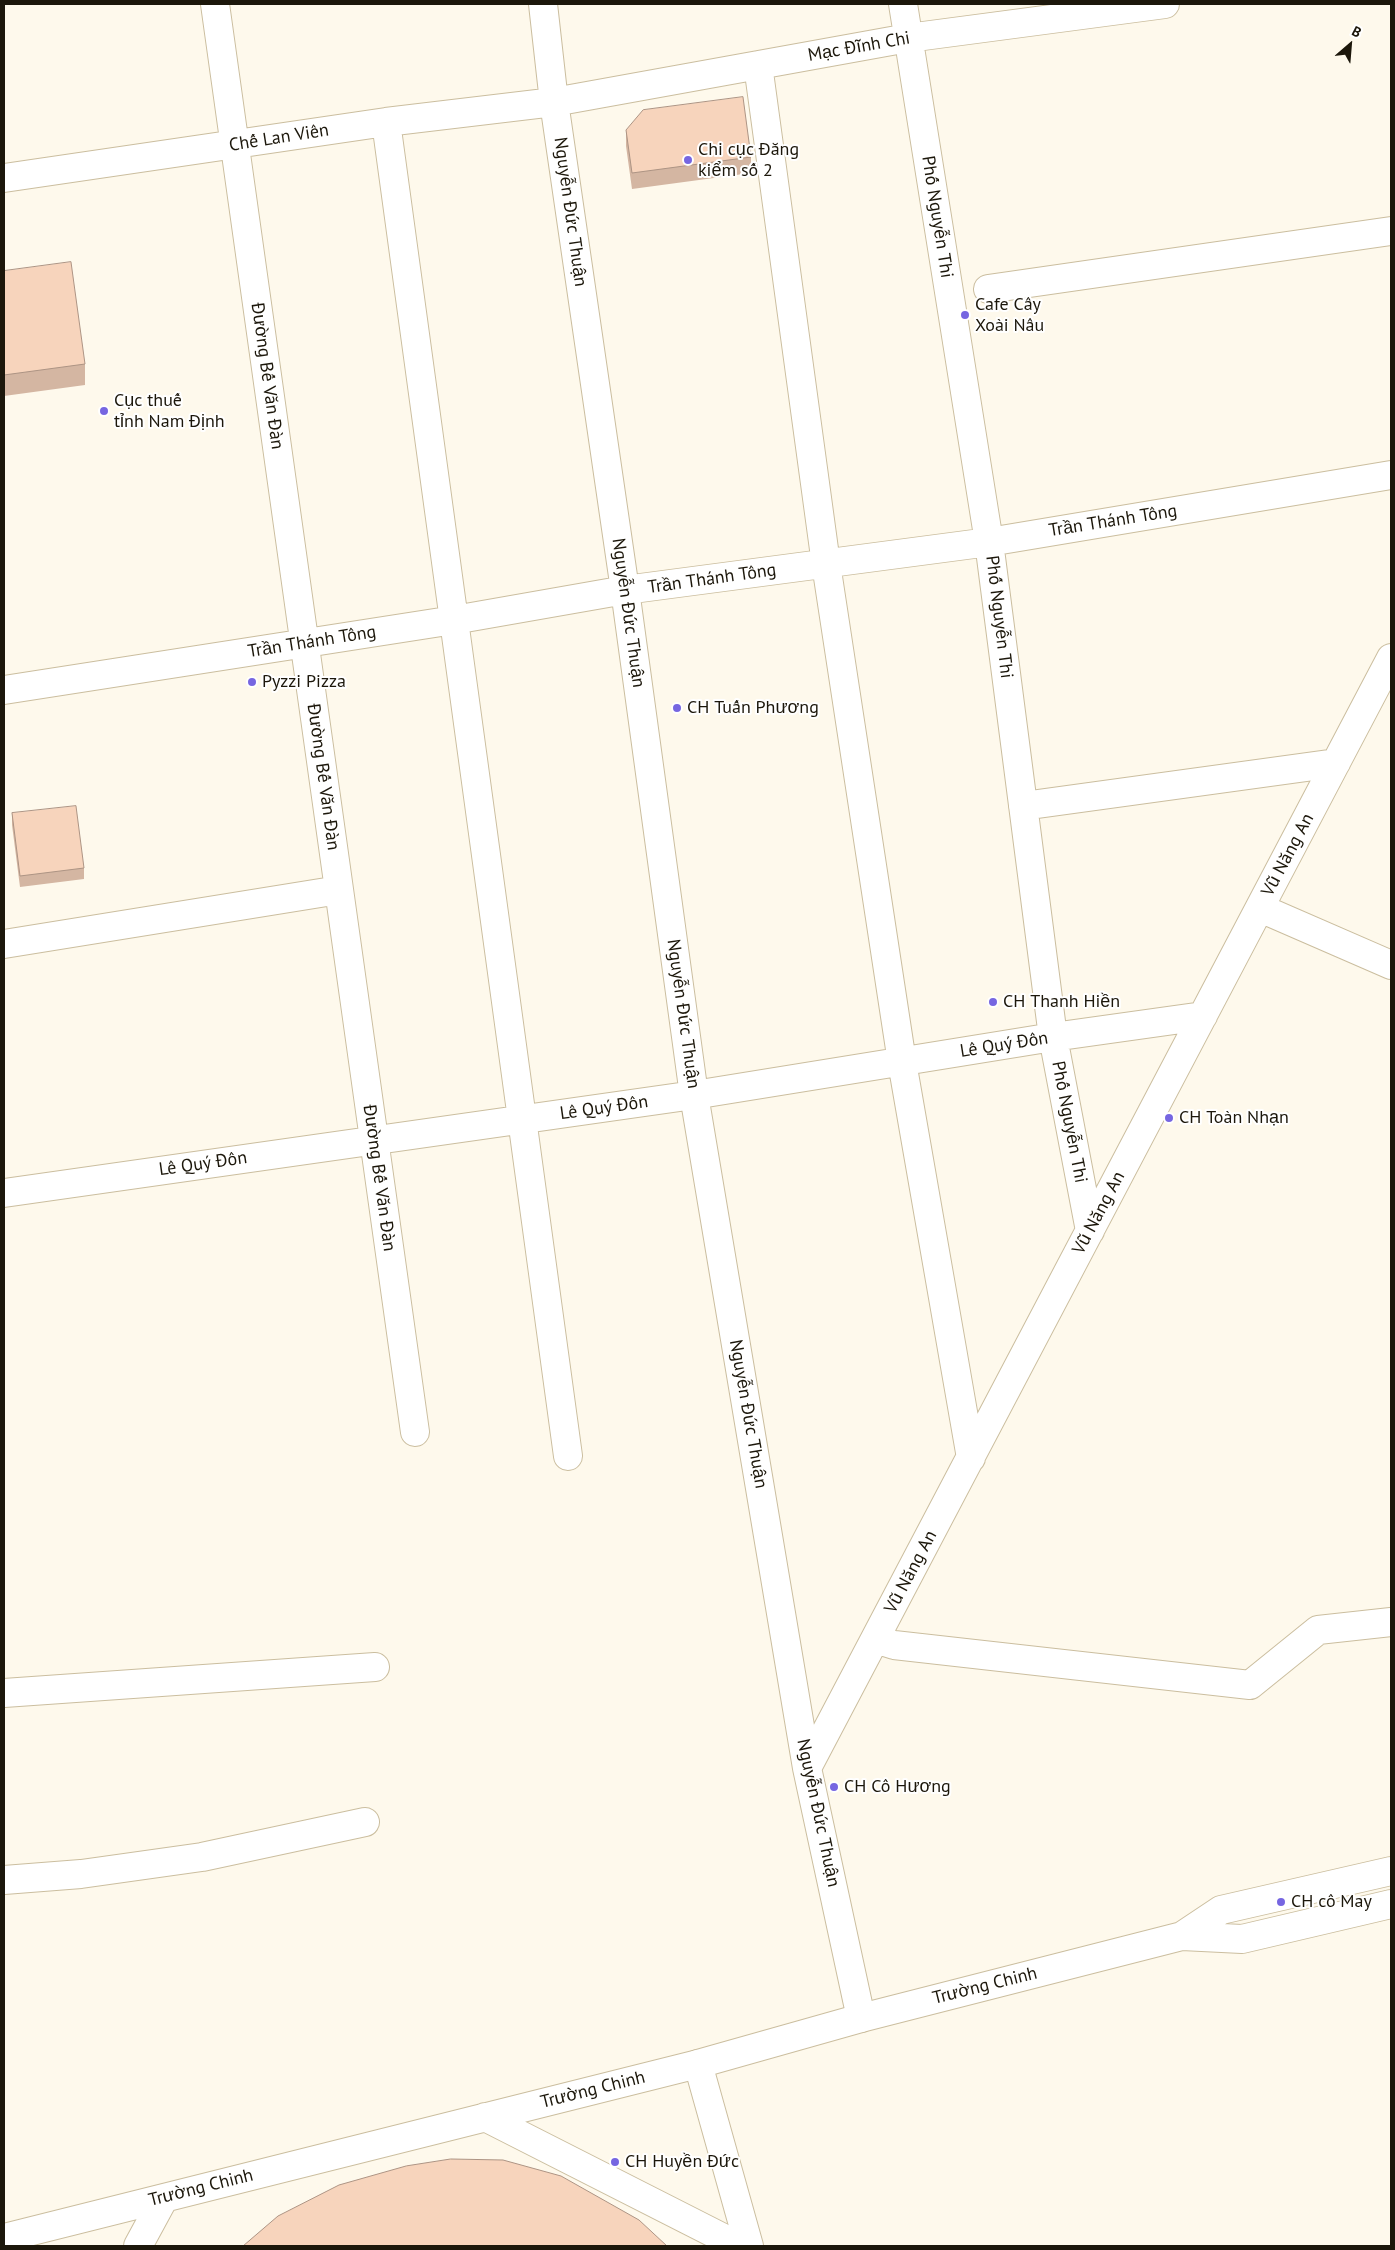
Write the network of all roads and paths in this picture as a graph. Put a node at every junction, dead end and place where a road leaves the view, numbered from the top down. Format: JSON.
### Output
{"nodes":[{"id":1,"x":215,"y":4,"type":"edge"},
{"id":2,"x":543,"y":4,"type":"edge"},
{"id":3,"x":903,"y":4,"type":"edge"},
{"id":4,"x":1165,"y":4,"type":"edge"},
{"id":5,"x":908,"y":38,"type":"junction"},
{"id":6,"x":758,"y":65,"type":"junction"},
{"id":7,"x":554,"y":102,"type":"junction"},
{"id":8,"x":386,"y":122,"type":"junction"},
{"id":9,"x":235,"y":145,"type":"junction"},
{"id":10,"x":4,"y":178,"type":"edge"},
{"id":11,"x":1391,"y":231,"type":"edge"},
{"id":12,"x":988,"y":289,"type":"dead end"},
{"id":13,"x":1391,"y":475,"type":"edge"},
{"id":14,"x":989,"y":542,"type":"junction"},
{"id":15,"x":826,"y":564,"type":"junction"},
{"id":16,"x":625,"y":590,"type":"junction"},
{"id":17,"x":454,"y":620,"type":"junction"},
{"id":18,"x":304,"y":643,"type":"junction"},
{"id":19,"x":1391,"y":658,"type":"edge"},
{"id":20,"x":4,"y":690,"type":"edge"},
{"id":21,"x":1336,"y":763,"type":"junction"},
{"id":22,"x":1023,"y":806,"type":"junction"},
{"id":23,"x":339,"y":890,"type":"junction"},
{"id":24,"x":1260,"y":908,"type":"junction"},
{"id":25,"x":4,"y":944,"type":"edge"},
{"id":26,"x":1391,"y":965,"type":"edge"},
{"id":27,"x":1203,"y":1016,"type":"junction"},
{"id":28,"x":1053,"y":1037,"type":"junction"},
{"id":29,"x":902,"y":1062,"type":"junction"},
{"id":30,"x":694,"y":1095,"type":"junction"},
{"id":31,"x":522,"y":1120,"type":"junction"},
{"id":32,"x":374,"y":1139,"type":"junction"},
{"id":33,"x":4,"y":1193,"type":"edge"},
{"id":34,"x":1090,"y":1232,"type":"junction"},
{"id":35,"x":415,"y":1432,"type":"dead end"},
{"id":36,"x":568,"y":1456,"type":"dead end"},
{"id":37,"x":971,"y":1458,"type":"junction"},
{"id":38,"x":1391,"y":1622,"type":"edge"},
{"id":39,"x":876,"y":1639,"type":"junction"},
{"id":40,"x":375,"y":1667,"type":"dead end"},
{"id":41,"x":4,"y":1693,"type":"edge"},
{"id":42,"x":807,"y":1768,"type":"junction"},
{"id":43,"x":365,"y":1822,"type":"dead end"},
{"id":44,"x":1391,"y":1871,"type":"edge"},
{"id":45,"x":4,"y":1880,"type":"edge"},
{"id":46,"x":1391,"y":1904,"type":"edge"},
{"id":47,"x":1182,"y":1936,"type":"junction"},
{"id":48,"x":861,"y":2018,"type":"junction"},
{"id":49,"x":698,"y":2064,"type":"junction"},
{"id":50,"x":486,"y":2117,"type":"junction"},
{"id":51,"x":164,"y":2198,"type":"junction"},
{"id":52,"x":4,"y":2238,"type":"edge"},
{"id":53,"x":138,"y":2246,"type":"edge"},
{"id":54,"x":739,"y":2246,"type":"edge"},
{"id":55,"x":749,"y":2246,"type":"edge"}],
"edges":[{"from":1,"to":9,"type":"street","name":"Đường Bế Văn Đàn"},
{"from":2,"to":7,"type":"street","name":"Nguyễn Đức Thuận"},
{"from":3,"to":5,"type":"street","name":"Phố Nguyễn Thi"},
{"from":4,"to":5,"type":"street","name":"Mạc Đĩnh Chi"},
{"from":5,"to":6,"type":"street","name":"Mạc Đĩnh Chi"},
{"from":5,"to":14,"type":"street","name":"Phố Nguyễn Thi"},
{"from":6,"to":7,"type":"street","name":"Mạc Đĩnh Chi"},
{"from":6,"to":15,"type":"street"},
{"from":7,"to":8,"type":"street","name":"Chế Lan Viên"},
{"from":7,"to":16,"type":"street","name":"Nguyễn Đức Thuận"},
{"from":8,"to":9,"type":"street","name":"Chế Lan Viên"},
{"from":8,"to":17,"type":"street"},
{"from":9,"to":10,"type":"street","name":"Chế Lan Viên"},
{"from":9,"to":18,"type":"street","name":"Đường Bế Văn Đàn"},
{"from":11,"to":12,"type":"street"},
{"from":13,"to":14,"type":"street","name":"Trần Thánh Tông"},
{"from":14,"to":15,"type":"street","name":"Trần Thánh Tông"},
{"from":14,"to":22,"type":"street","name":"Phố Nguyễn Thi"},
{"from":15,"to":16,"type":"street","name":"Trần Thánh Tông"},
{"from":15,"to":29,"type":"street"},
{"from":16,"to":17,"type":"street","name":"Trần Thánh Tông"},
{"from":16,"to":30,"type":"street","name":"Nguyễn Đức Thuận"},
{"from":17,"to":18,"type":"street","name":"Trần Thánh Tông"},
{"from":17,"to":31,"type":"street"},
{"from":18,"to":20,"type":"street","name":"Trần Thánh Tông"},
{"from":18,"to":23,"type":"street","name":"Đường Bế Văn Đàn"},
{"from":19,"to":21,"type":"street","name":"Vũ Năng An"},
{"from":21,"to":22,"type":"street"},
{"from":21,"to":24,"type":"street","name":"Vũ Năng An"},
{"from":22,"to":28,"type":"street","name":"Phố Nguyễn Thi"},
{"from":23,"to":25,"type":"street"},
{"from":23,"to":32,"type":"street","name":"Đường Bế Văn Đàn"},
{"from":24,"to":26,"type":"street"},
{"from":24,"to":27,"type":"street","name":"Vũ Năng An"},
{"from":27,"to":28,"type":"street","name":"Lê Quý Đôn"},
{"from":27,"to":34,"type":"street","name":"Vũ Năng An"},
{"from":28,"to":29,"type":"street","name":"Lê Quý Đôn"},
{"from":28,"to":34,"type":"street","name":"Phố Nguyễn Thi"},
{"from":29,"to":30,"type":"street","name":"Lê Quý Đôn"},
{"from":29,"to":37,"type":"street"},
{"from":30,"to":31,"type":"street","name":"Lê Quý Đôn"},
{"from":30,"to":42,"type":"street","name":"Nguyễn Đức Thuận"},
{"from":31,"to":32,"type":"street","name":"Lê Quý Đôn"},
{"from":31,"to":36,"type":"street"},
{"from":32,"to":33,"type":"street","name":"Lê Quý Đôn"},
{"from":32,"to":35,"type":"street","name":"Đường Bế Văn Đàn"},
{"from":34,"to":37,"type":"street","name":"Vũ Năng An"},
{"from":37,"to":39,"type":"street","name":"Vũ Năng An"},
{"from":38,"to":39,"type":"street"},
{"from":39,"to":42,"type":"street","name":"Vũ Năng An"},
{"from":40,"to":41,"type":"street"},
{"from":42,"to":48,"type":"street","name":"Nguyễn Đức Thuận"},
{"from":43,"to":45,"type":"street"},
{"from":44,"to":47,"type":"street","name":"Trường Chinh"},
{"from":46,"to":47,"type":"street","name":"Trường Chinh"},
{"from":47,"to":48,"type":"street","name":"Trường Chinh"},
{"from":48,"to":49,"type":"street","name":"Trường Chinh"},
{"from":49,"to":50,"type":"street","name":"Trường Chinh"},
{"from":49,"to":55,"type":"street"},
{"from":50,"to":51,"type":"street","name":"Trường Chinh"},
{"from":50,"to":54,"type":"street"},
{"from":51,"to":52,"type":"street","name":"Trường Chinh"},
{"from":51,"to":53,"type":"street"}]}
